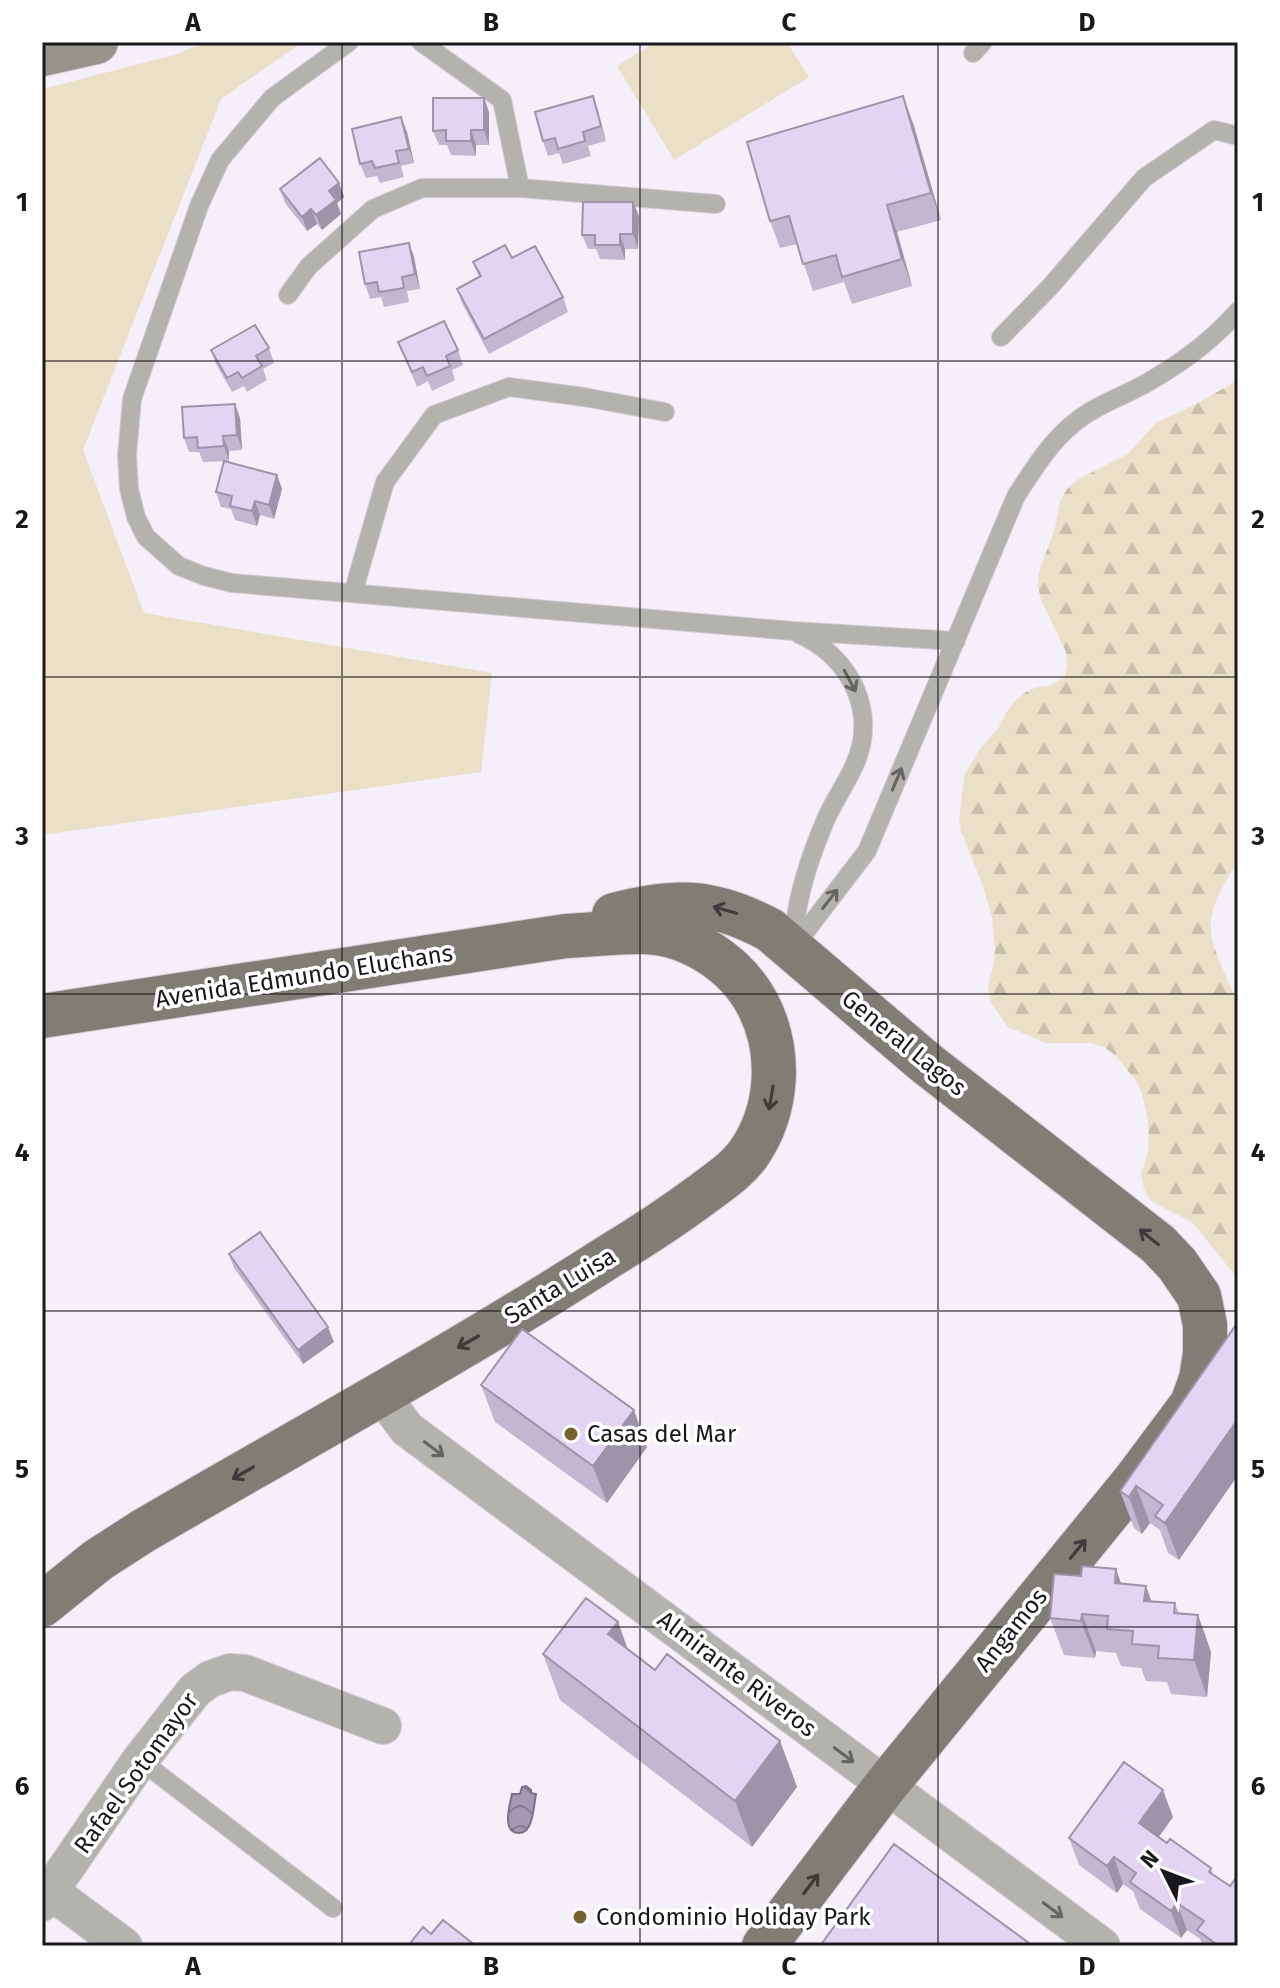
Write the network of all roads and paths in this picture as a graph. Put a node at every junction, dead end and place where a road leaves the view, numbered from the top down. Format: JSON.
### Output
{"nodes":[{"id":1,"x":96,"y":42,"type":"edge"},
{"id":2,"x":349,"y":42,"type":"edge"},
{"id":3,"x":421,"y":42,"type":"edge"},
{"id":4,"x":42,"y":54,"type":"edge"},
{"id":5,"x":1238,"y":136,"type":"edge"},
{"id":6,"x":520,"y":188,"type":"junction"},
{"id":7,"x":716,"y":204,"type":"dead end"},
{"id":8,"x":288,"y":295,"type":"dead end"},
{"id":9,"x":1238,"y":311,"type":"edge"},
{"id":10,"x":1001,"y":337,"type":"dead end"},
{"id":11,"x":665,"y":412,"type":"dead end"},
{"id":12,"x":353,"y":593,"type":"junction"},
{"id":13,"x":793,"y":631,"type":"junction"},
{"id":14,"x":956,"y":641,"type":"junction"},
{"id":15,"x":566,"y":936,"type":"junction"},
{"id":16,"x":793,"y":948,"type":"junction"},
{"id":17,"x":42,"y":1016,"type":"edge"},
{"id":18,"x":766,"y":1021,"type":"junction"},
{"id":19,"x":1199,"y":1296,"type":"joint"},
{"id":20,"x":380,"y":1393,"type":"junction"},
{"id":21,"x":42,"y":1605,"type":"edge"},
{"id":22,"x":383,"y":1726,"type":"dead end"},
{"id":23,"x":140,"y":1760,"type":"junction"},
{"id":24,"x":886,"y":1785,"type":"junction"},
{"id":25,"x":46,"y":1897,"type":"edge"},
{"id":26,"x":333,"y":1908,"type":"dead end"},
{"id":27,"x":124,"y":1946,"type":"edge"},
{"id":28,"x":764,"y":1946,"type":"edge"},
{"id":29,"x":1102,"y":1946,"type":"edge"}],
"edges":[{"from":1,"to":4,"type":"main road"},
{"from":2,"to":12,"type":"lane"},
{"from":3,"to":6,"type":"lane"},
{"from":5,"to":10,"type":"lane"},
{"from":6,"to":7,"type":"lane"},
{"from":6,"to":8,"type":"lane"},
{"from":9,"to":14,"type":"lane"},
{"from":11,"to":12,"type":"lane"},
{"from":12,"to":13,"type":"lane"},
{"from":13,"to":14,"type":"lane"},
{"from":13,"to":16,"type":"lane","one_way":true},
{"from":16,"to":14,"type":"lane","one_way":true},
{"from":16,"to":15,"type":"main road","name":"General Lagos","one_way":true},
{"from":15,"to":17,"type":"main road","name":"Avenida Edmundo Eluchans"},
{"from":15,"to":18,"type":"main road","name":"Santa Luisa"},
{"from":16,"to":18,"type":"main road"},
{"from":19,"to":16,"type":"main road","name":"General Lagos","one_way":true},
{"from":18,"to":20,"type":"main road","name":"Santa Luisa","one_way":true},
{"from":24,"to":19,"type":"main road","name":"Angamos","one_way":true},
{"from":20,"to":21,"type":"main road","name":"Santa Luisa","one_way":true},
{"from":20,"to":24,"type":"street","name":"Almirante Riveros","one_way":true},
{"from":22,"to":23,"type":"street","name":"Rafael Sotomayor"},
{"from":23,"to":25,"type":"street","name":"Rafael Sotomayor"},
{"from":23,"to":26,"type":"lane"},
{"from":28,"to":24,"type":"main road","name":"Angamos","one_way":true},
{"from":24,"to":29,"type":"street","name":"Almirante Riveros","one_way":true},
{"from":25,"to":27,"type":"street"}]}
